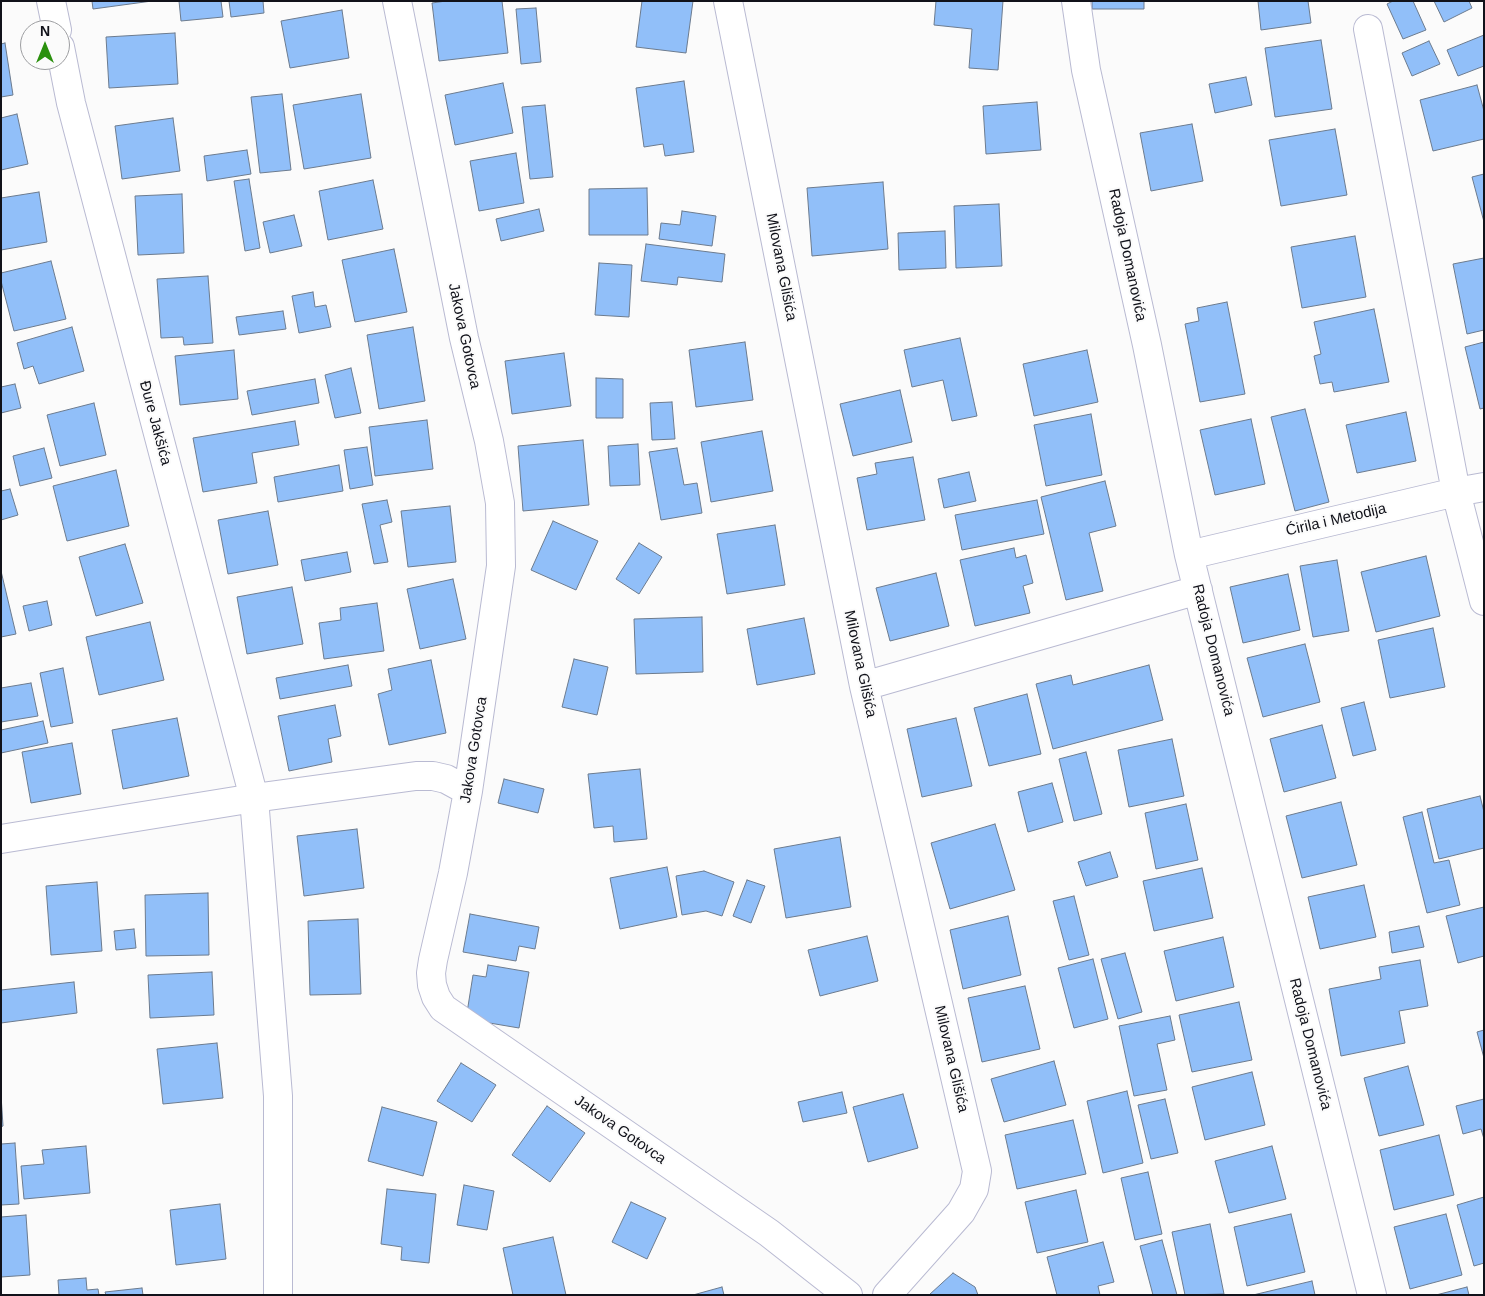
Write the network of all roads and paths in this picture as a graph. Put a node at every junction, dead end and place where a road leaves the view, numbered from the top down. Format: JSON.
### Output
{"nodes":[{"id":1,"x":51,"y":1,"type":"edge"},
{"id":2,"x":397,"y":1,"type":"edge"},
{"id":3,"x":728,"y":1,"type":"edge"},
{"id":4,"x":1076,"y":1,"type":"edge"},
{"id":5,"x":55,"y":20,"type":"edge"},
{"id":6,"x":1368,"y":29,"type":"dead end"},
{"id":7,"x":65,"y":70,"type":"edge"},
{"id":8,"x":1484,"y":487,"type":"edge"},
{"id":9,"x":1456,"y":492,"type":"junction"},
{"id":10,"x":1189,"y":555,"type":"junction"},
{"id":11,"x":1198,"y":590,"type":"junction"},
{"id":12,"x":1484,"y":601,"type":"edge"},
{"id":13,"x":864,"y":686,"type":"junction"},
{"id":14,"x":468,"y":791,"type":"junction"},
{"id":15,"x":254,"y":798,"type":"junction"},
{"id":16,"x":1,"y":839,"type":"edge"},
{"id":17,"x":278,"y":1295,"type":"edge"},
{"id":18,"x":848,"y":1295,"type":"edge"},
{"id":19,"x":887,"y":1295,"type":"edge"},
{"id":20,"x":1372,"y":1295,"type":"edge"}],
"edges":[{"from":1,"to":5,"type":"street"},
{"from":2,"to":14,"type":"street","name":"Jakova Gotovca"},
{"from":3,"to":13,"type":"street","name":"Milovana Glišića"},
{"from":4,"to":10,"type":"street","name":"Radoja Domanovića"},
{"from":6,"to":9,"type":"street"},
{"from":7,"to":15,"type":"street","name":"Đure Jakšića"},
{"from":8,"to":9,"type":"street","name":"Ćirila i Metodija"},
{"from":9,"to":10,"type":"street","name":"Ćirila i Metodija"},
{"from":9,"to":12,"type":"street"},
{"from":10,"to":11,"type":"street","name":"Radoja Domanovića"},
{"from":11,"to":13,"type":"street"},
{"from":11,"to":20,"type":"street","name":"Radoja Domanovića"},
{"from":13,"to":19,"type":"street","name":"Milovana Glišića"},
{"from":14,"to":15,"type":"street"},
{"from":14,"to":18,"type":"street","name":"Jakova Gotovca"},
{"from":15,"to":16,"type":"street"},
{"from":15,"to":17,"type":"street","name":"Đure Jakšića"}]}
